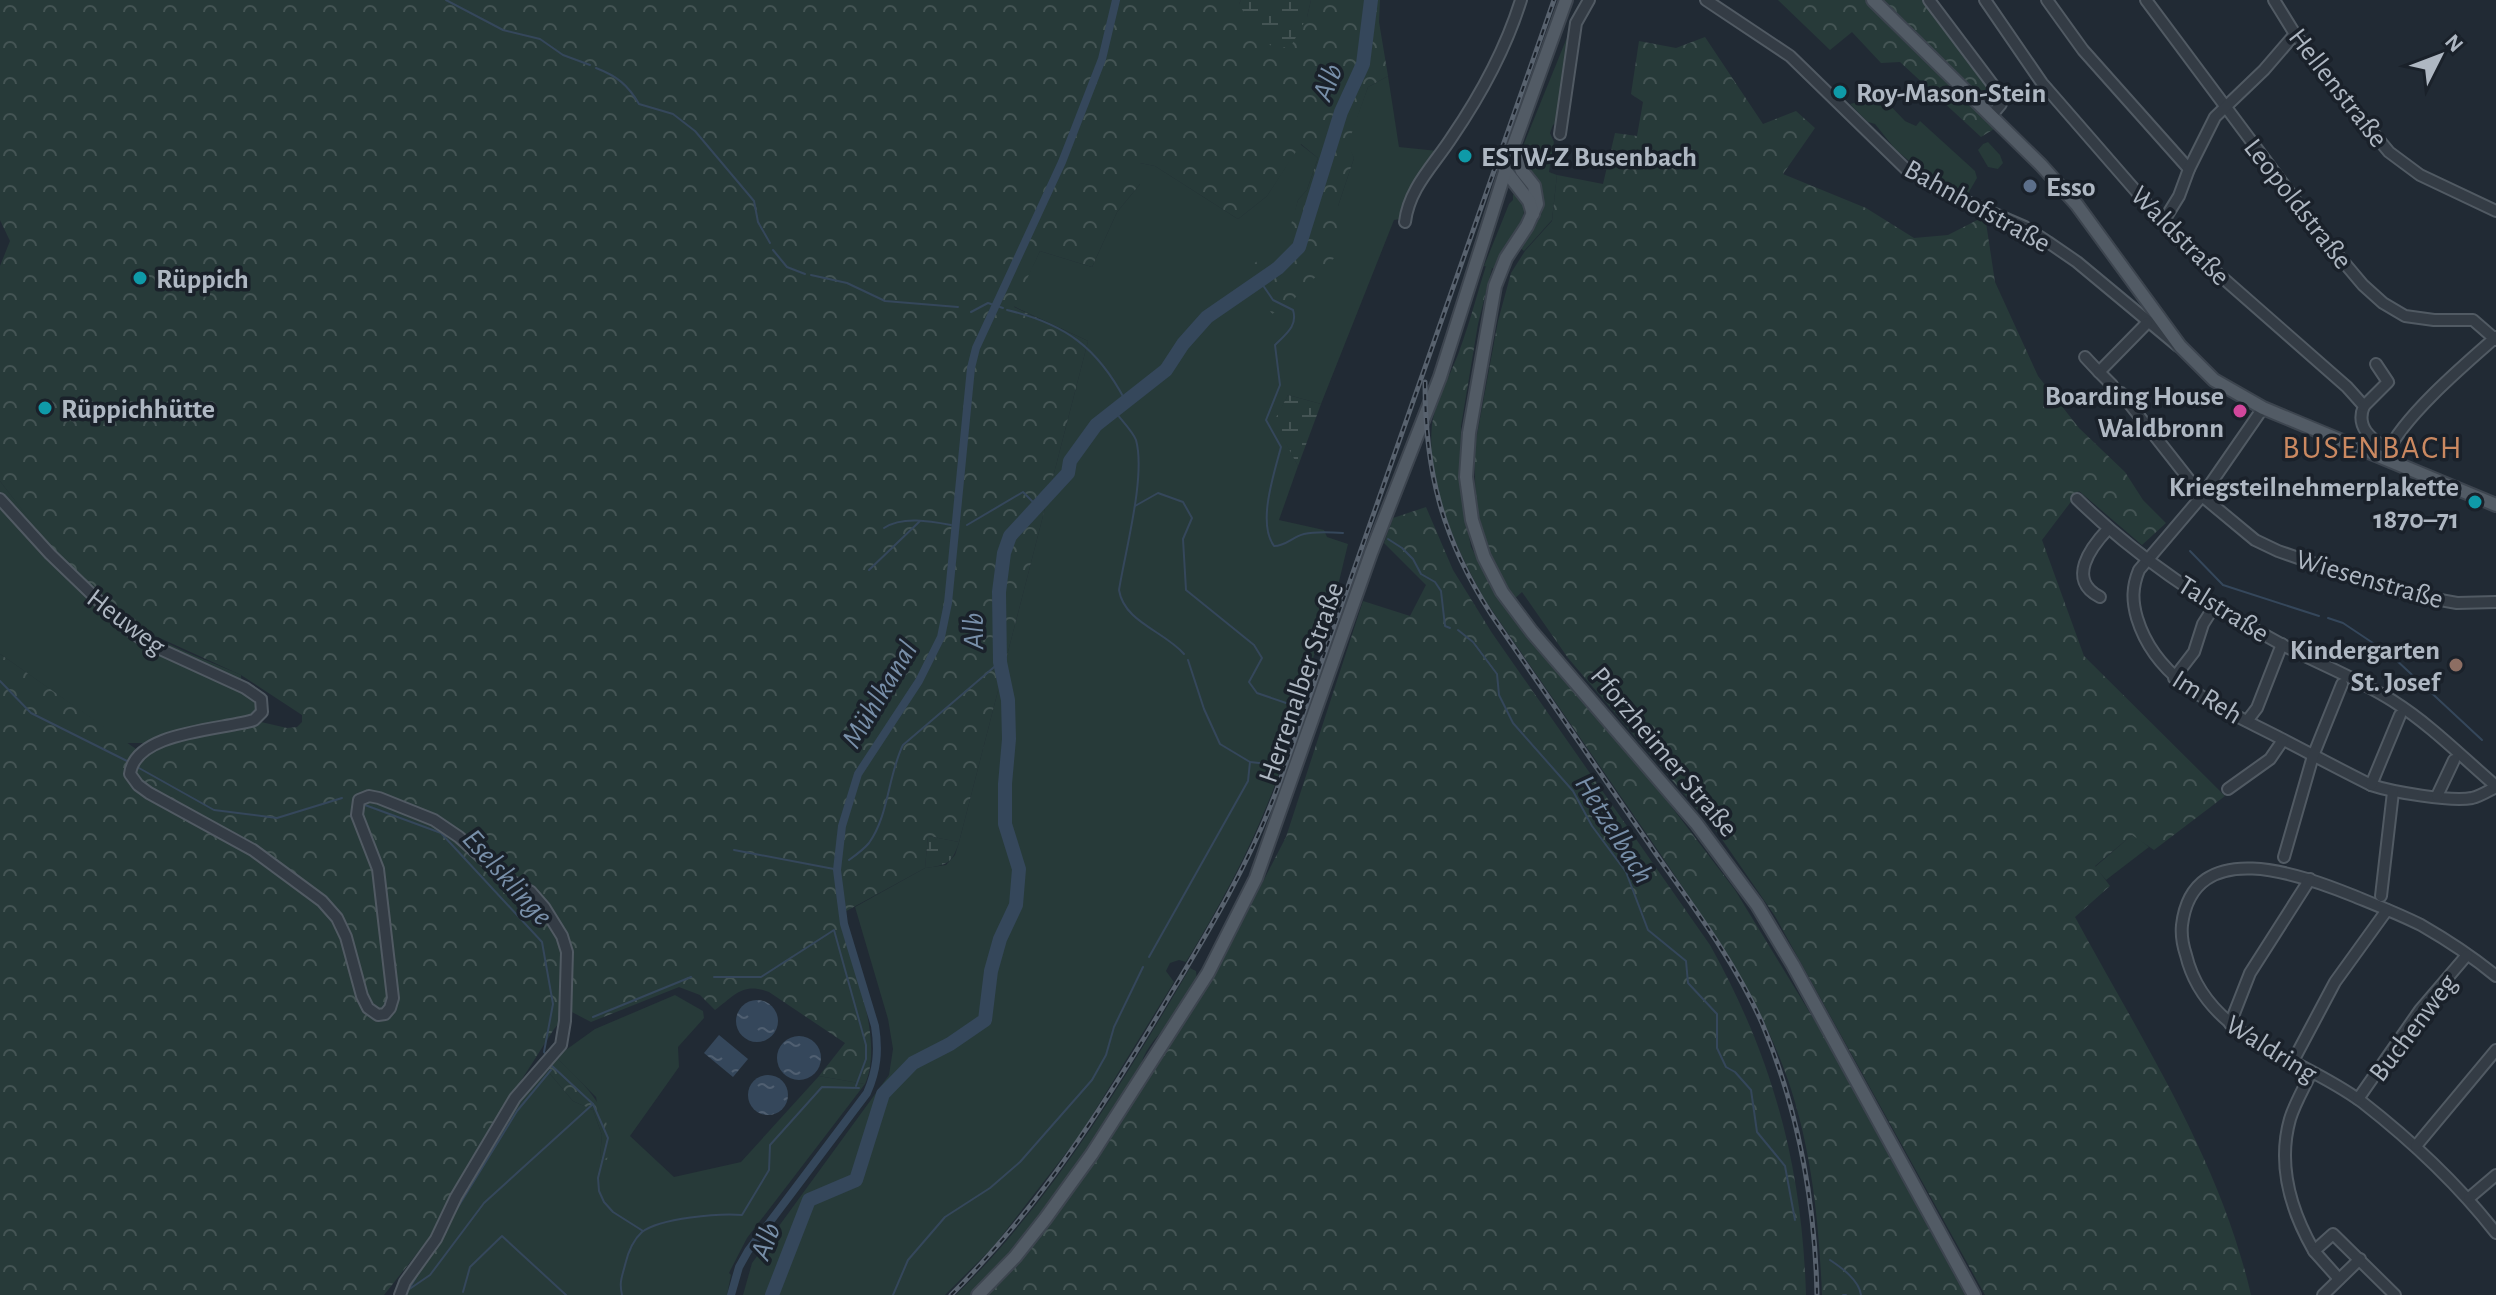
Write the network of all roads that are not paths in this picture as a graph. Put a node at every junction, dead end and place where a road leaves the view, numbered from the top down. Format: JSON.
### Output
{"nodes":[{"id":1,"x":1521,"y":0,"type":"edge"},
{"id":2,"x":1566,"y":0,"type":"edge"},
{"id":3,"x":1575,"y":0,"type":"edge"},
{"id":4,"x":1589,"y":0,"type":"edge"},
{"id":5,"x":1706,"y":0,"type":"edge"},
{"id":6,"x":1873,"y":0,"type":"edge"},
{"id":7,"x":1929,"y":0,"type":"edge"},
{"id":8,"x":1985,"y":0,"type":"edge"},
{"id":9,"x":2047,"y":0,"type":"edge"},
{"id":10,"x":2146,"y":0,"type":"edge"},
{"id":11,"x":2274,"y":0,"type":"edge"},
{"id":12,"x":1557,"y":28,"type":"junction"},
{"id":13,"x":2295,"y":34,"type":"junction"},
{"id":14,"x":2225,"y":107,"type":"junction"},
{"id":15,"x":1991,"y":116,"type":"junction"},
{"id":16,"x":1560,"y":134,"type":"dead end"},
{"id":17,"x":1513,"y":147,"type":"junction"},
{"id":18,"x":2189,"y":169,"type":"junction"},
{"id":19,"x":1505,"y":170,"type":"junction"},
{"id":20,"x":1522,"y":171,"type":"junction"},
{"id":21,"x":1521,"y":190,"type":"junction"},
{"id":22,"x":1494,"y":204,"type":"junction"},
{"id":23,"x":2496,"y":211,"type":"edge"},
{"id":24,"x":1533,"y":214,"type":"junction"},
{"id":25,"x":1405,"y":222,"type":"dead end"},
{"id":26,"x":2163,"y":222,"type":"junction"},
{"id":27,"x":2147,"y":323,"type":"junction"},
{"id":28,"x":2496,"y":338,"type":"edge"},
{"id":29,"x":2180,"y":346,"type":"junction"},
{"id":30,"x":2085,"y":357,"type":"dead end"},
{"id":31,"x":2376,"y":364,"type":"dead end"},
{"id":32,"x":2099,"y":372,"type":"junction"},
{"id":33,"x":2112,"y":385,"type":"dead end"},
{"id":34,"x":2121,"y":393,"type":"dead end"},
{"id":35,"x":2364,"y":406,"type":"junction"},
{"id":36,"x":2263,"y":408,"type":"junction"},
{"id":37,"x":2386,"y":454,"type":"junction"},
{"id":38,"x":2202,"y":496,"type":"junction"},
{"id":39,"x":0,"y":499,"type":"edge"},
{"id":40,"x":2077,"y":499,"type":"dead end"},
{"id":41,"x":2496,"y":505,"type":"edge"},
{"id":42,"x":2108,"y":529,"type":"junction"},
{"id":43,"x":2147,"y":558,"type":"junction"},
{"id":44,"x":2100,"y":597,"type":"dead end"},
{"id":45,"x":2496,"y":602,"type":"edge"},
{"id":46,"x":2212,"y":610,"type":"junction"},
{"id":47,"x":2280,"y":649,"type":"junction"},
{"id":48,"x":2174,"y":678,"type":"junction"},
{"id":49,"x":2342,"y":684,"type":"dead end"},
{"id":50,"x":2400,"y":715,"type":"dead end"},
{"id":51,"x":2247,"y":721,"type":"junction"},
{"id":52,"x":2283,"y":740,"type":"junction"},
{"id":53,"x":2313,"y":756,"type":"junction"},
{"id":54,"x":2454,"y":760,"type":"dead end"},
{"id":55,"x":2371,"y":785,"type":"junction"},
{"id":56,"x":2496,"y":787,"type":"edge"},
{"id":57,"x":2228,"y":789,"type":"dead end"},
{"id":58,"x":2393,"y":792,"type":"junction"},
{"id":59,"x":2437,"y":796,"type":"junction"},
{"id":60,"x":2284,"y":857,"type":"dead end"},
{"id":61,"x":2310,"y":879,"type":"junction"},
{"id":62,"x":2381,"y":896,"type":"dead end"},
{"id":63,"x":2387,"y":910,"type":"junction"},
{"id":64,"x":2467,"y":955,"type":"junction"},
{"id":65,"x":2496,"y":976,"type":"edge"},
{"id":66,"x":2230,"y":1024,"type":"junction"},
{"id":67,"x":2496,"y":1050,"type":"edge"},
{"id":68,"x":2292,"y":1063,"type":"junction"},
{"id":69,"x":2311,"y":1073,"type":"junction"},
{"id":70,"x":2358,"y":1099,"type":"junction"},
{"id":71,"x":2416,"y":1146,"type":"junction"},
{"id":72,"x":2496,"y":1175,"type":"edge"},
{"id":73,"x":2469,"y":1198,"type":"junction"},
{"id":74,"x":2496,"y":1233,"type":"edge"},
{"id":75,"x":2314,"y":1251,"type":"junction"},
{"id":76,"x":2360,"y":1259,"type":"junction"},
{"id":77,"x":2339,"y":1279,"type":"junction"},
{"id":78,"x":400,"y":1295,"type":"edge"},
{"id":79,"x":978,"y":1295,"type":"edge"},
{"id":80,"x":1974,"y":1295,"type":"edge"},
{"id":81,"x":2323,"y":1295,"type":"edge"},
{"id":82,"x":2395,"y":1295,"type":"edge"}],
"edges":[{"from":1,"to":25,"type":"street"},
{"from":2,"to":12,"type":"main road","name":"Herrenalber Straße"},
{"from":3,"to":12,"type":"main road","name":"Herrenalber Straße"},
{"from":4,"to":16,"type":"street"},
{"from":5,"to":27,"type":"street","name":"Bahnhofstraße"},
{"from":6,"to":15,"type":"main road"},
{"from":7,"to":15,"type":"street"},
{"from":8,"to":26,"type":"street","name":"Waldstraße"},
{"from":9,"to":18,"type":"street"},
{"from":10,"to":14,"type":"street","name":"Leopoldstraße"},
{"from":11,"to":13,"type":"street","name":"Hellenstraße"},
{"from":12,"to":17,"type":"main road","name":"Herrenalber Straße"},
{"from":13,"to":14,"type":"street"},
{"from":13,"to":23,"type":"street","name":"Hellenstraße"},
{"from":14,"to":18,"type":"street"},
{"from":14,"to":28,"type":"street","name":"Leopoldstraße"},
{"from":15,"to":29,"type":"main road"},
{"from":17,"to":19,"type":"main road","name":"Herrenalber Straße"},
{"from":17,"to":20,"type":"main road"},
{"from":18,"to":26,"type":"street"},
{"from":19,"to":20,"type":"main road"},
{"from":19,"to":21,"type":"main road"},
{"from":19,"to":22,"type":"main road","name":"Herrenalber Straße"},
{"from":20,"to":24,"type":"main road"},
{"from":21,"to":22,"type":"main road"},
{"from":21,"to":24,"type":"main road"},
{"from":22,"to":79,"type":"main road","name":"Herrenalber Straße"},
{"from":24,"to":80,"type":"main road","name":"Pforzheimer Straße"},
{"from":26,"to":35,"type":"street","name":"Waldstraße"},
{"from":27,"to":29,"type":"street","name":"Bahnhofstraße"},
{"from":27,"to":32,"type":"street"},
{"from":28,"to":37,"type":"street"},
{"from":29,"to":36,"type":"main road"},
{"from":30,"to":32,"type":"street"},
{"from":31,"to":35,"type":"street"},
{"from":32,"to":33,"type":"street"},
{"from":34,"to":38,"type":"street","name":"Wiesenstraße"},
{"from":35,"to":37,"type":"street"},
{"from":36,"to":37,"type":"main road"},
{"from":36,"to":38,"type":"street","name":"Im Reh"},
{"from":37,"to":41,"type":"main road"},
{"from":38,"to":43,"type":"street","name":"Im Reh"},
{"from":38,"to":45,"type":"street","name":"Wiesenstraße"},
{"from":39,"to":78,"type":"street","name":"Heuweg"},
{"from":40,"to":42,"type":"street","name":"Talstraße"},
{"from":42,"to":43,"type":"street","name":"Talstraße"},
{"from":42,"to":44,"type":"street"},
{"from":43,"to":46,"type":"street","name":"Talstraße"},
{"from":43,"to":48,"type":"street","name":"Im Reh"},
{"from":46,"to":47,"type":"street","name":"Talstraße"},
{"from":46,"to":48,"type":"street"},
{"from":47,"to":51,"type":"street"},
{"from":47,"to":56,"type":"street","name":"Talstraße"},
{"from":48,"to":51,"type":"street","name":"Im Reh"},
{"from":49,"to":53,"type":"street"},
{"from":50,"to":55,"type":"street"},
{"from":51,"to":52,"type":"street","name":"Im Reh"},
{"from":52,"to":53,"type":"street","name":"Im Reh"},
{"from":52,"to":57,"type":"street"},
{"from":53,"to":55,"type":"street","name":"Im Reh"},
{"from":53,"to":60,"type":"street"},
{"from":54,"to":59,"type":"street"},
{"from":55,"to":58,"type":"street","name":"Im Reh"},
{"from":56,"to":59,"type":"street","name":"Im Reh"},
{"from":58,"to":59,"type":"street","name":"Im Reh"},
{"from":58,"to":62,"type":"street"},
{"from":61,"to":63,"type":"street","name":"Waldring"},
{"from":61,"to":66,"type":"street"},
{"from":61,"to":66,"type":"street","name":"Waldring"},
{"from":63,"to":64,"type":"street","name":"Waldring"},
{"from":63,"to":68,"type":"street"},
{"from":64,"to":65,"type":"street","name":"Waldring"},
{"from":64,"to":70,"type":"street","name":"Buchenweg"},
{"from":66,"to":68,"type":"street","name":"Waldring"},
{"from":67,"to":71,"type":"street"},
{"from":68,"to":69,"type":"street","name":"Waldring"},
{"from":69,"to":70,"type":"street","name":"Waldring"},
{"from":69,"to":75,"type":"street"},
{"from":70,"to":71,"type":"street","name":"Waldring"},
{"from":71,"to":73,"type":"street","name":"Waldring"},
{"from":72,"to":73,"type":"street"},
{"from":73,"to":74,"type":"street","name":"Waldring"},
{"from":75,"to":76,"type":"street"},
{"from":75,"to":77,"type":"street"},
{"from":76,"to":77,"type":"street"},
{"from":76,"to":82,"type":"street"},
{"from":77,"to":81,"type":"street"}]}
